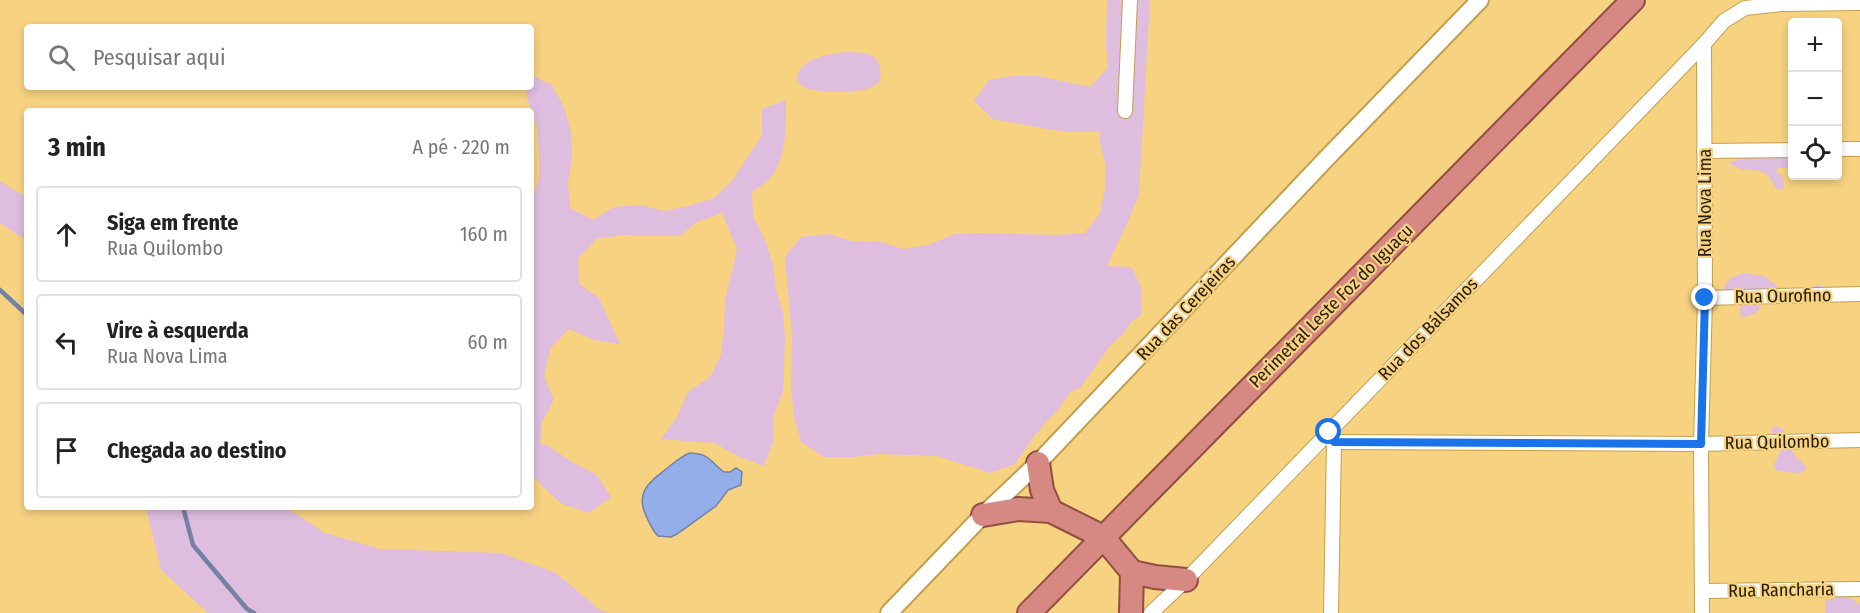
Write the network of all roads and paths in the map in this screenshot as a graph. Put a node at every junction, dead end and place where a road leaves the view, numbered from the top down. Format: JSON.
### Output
{"nodes":[{"id":1,"x":1130,"y":0,"type":"edge"},
{"id":2,"x":1480,"y":0,"type":"edge"},
{"id":3,"x":1633,"y":0,"type":"edge"},
{"id":4,"x":1860,"y":3,"type":"edge"},
{"id":5,"x":1704,"y":44,"type":"junction"},
{"id":6,"x":1125,"y":111,"type":"dead end"},
{"id":7,"x":1842,"y":149,"type":"edge"},
{"id":8,"x":1860,"y":149,"type":"edge"},
{"id":9,"x":1788,"y":150,"type":"edge"},
{"id":10,"x":1704,"y":151,"type":"junction"},
{"id":11,"x":1860,"y":294,"type":"edge"},
{"id":12,"x":1705,"y":298,"type":"junction"},
{"id":13,"x":1331,"y":437,"type":"junction"},
{"id":14,"x":1860,"y":440,"type":"edge"},
{"id":15,"x":1701,"y":444,"type":"junction"},
{"id":16,"x":1038,"y":463,"type":"junction"},
{"id":17,"x":1051,"y":511,"type":"junction"},
{"id":18,"x":984,"y":515,"type":"junction"},
{"id":19,"x":1103,"y":537,"type":"junction"},
{"id":20,"x":1132,"y":572,"type":"junction"},
{"id":21,"x":1186,"y":580,"type":"junction"},
{"id":22,"x":1860,"y":589,"type":"edge"},
{"id":23,"x":1703,"y":591,"type":"junction"},
{"id":24,"x":889,"y":613,"type":"edge"},
{"id":25,"x":1029,"y":613,"type":"edge"},
{"id":26,"x":1131,"y":613,"type":"edge"},
{"id":27,"x":1151,"y":613,"type":"edge"},
{"id":28,"x":1331,"y":613,"type":"edge"},
{"id":29,"x":1702,"y":613,"type":"edge"}],
"edges":[{"from":1,"to":6,"type":"street"},
{"from":2,"to":16,"type":"street","name":"Rua das Cerejeiras"},
{"from":3,"to":19,"type":"highway","name":"Perimetral Leste Foz do Iguaçu"},
{"from":4,"to":5,"type":"street","name":"Rua dos Bálsamos"},
{"from":5,"to":10,"type":"street","name":"Rua Nova Lima"},
{"from":5,"to":13,"type":"street","name":"Rua dos Bálsamos"},
{"from":7,"to":8,"type":"street"},
{"from":9,"to":10,"type":"street"},
{"from":10,"to":12,"type":"street","name":"Rua Nova Lima"},
{"from":11,"to":12,"type":"street","name":"Rua Ourofino"},
{"from":12,"to":15,"type":"street","name":"Rua Nova Lima"},
{"from":13,"to":15,"type":"street","name":"Rua Quilombo"},
{"from":13,"to":21,"type":"street","name":"Rua dos Bálsamos"},
{"from":13,"to":28,"type":"street"},
{"from":14,"to":15,"type":"street","name":"Rua Quilombo"},
{"from":15,"to":23,"type":"street","name":"Rua Nova Lima"},
{"from":16,"to":17,"type":"highway"},
{"from":16,"to":18,"type":"street","name":"Rua das Cerejeiras"},
{"from":17,"to":18,"type":"highway"},
{"from":17,"to":19,"type":"highway"},
{"from":18,"to":24,"type":"street","name":"Rua das Cerejeiras"},
{"from":19,"to":20,"type":"highway"},
{"from":19,"to":25,"type":"highway","name":"Perimetral Leste Foz do Iguaçu"},
{"from":20,"to":21,"type":"highway"},
{"from":20,"to":26,"type":"highway"},
{"from":21,"to":27,"type":"street","name":"Rua dos Bálsamos"},
{"from":22,"to":23,"type":"street","name":"Rua Rancharia"},
{"from":23,"to":29,"type":"street","name":"Rua Nova Lima"}]}
